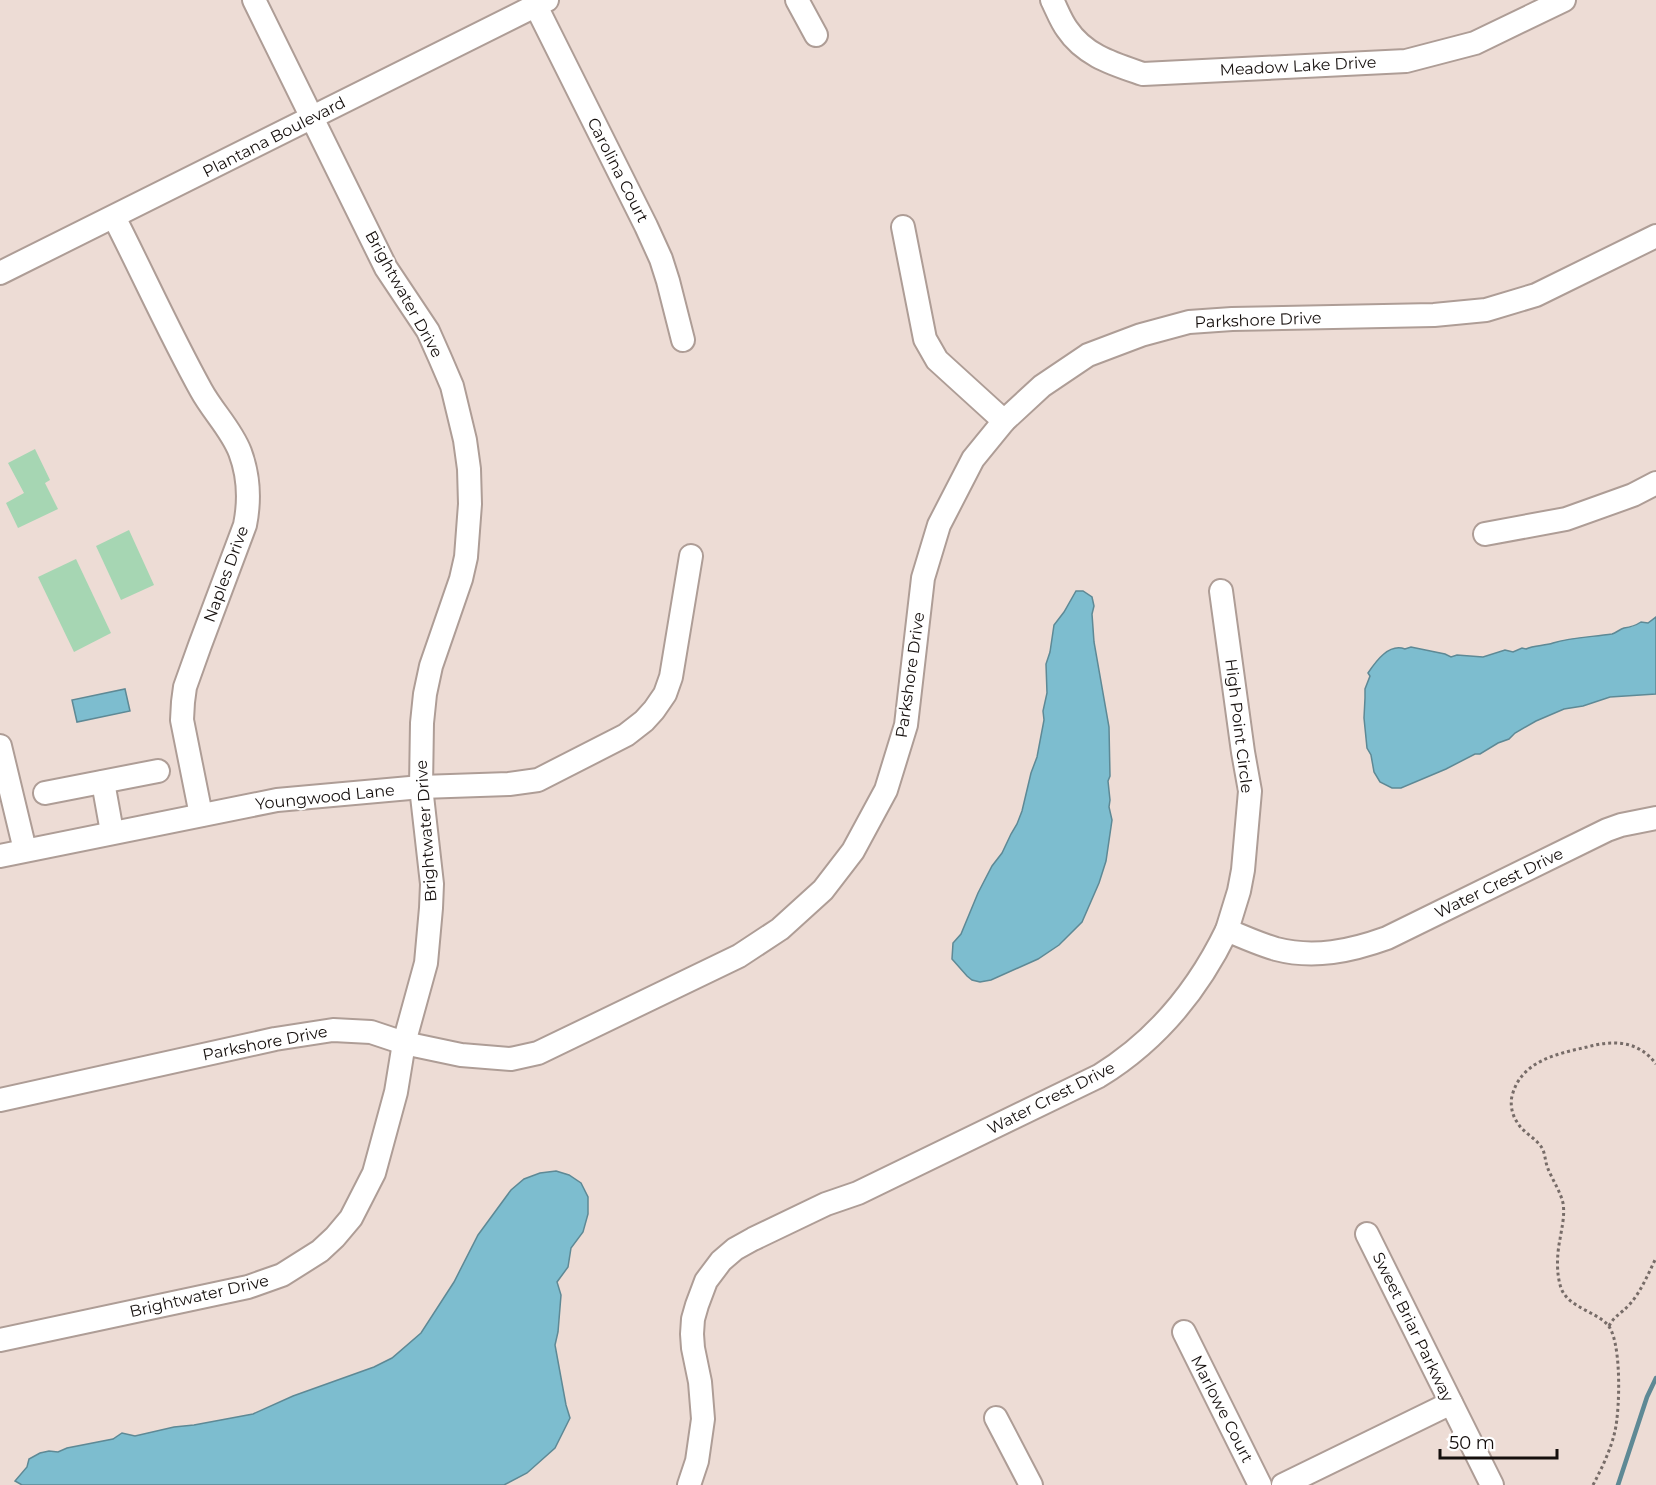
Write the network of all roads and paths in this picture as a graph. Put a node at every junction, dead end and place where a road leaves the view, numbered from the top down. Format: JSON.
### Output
{"nodes":[{"id":1,"x":254,"y":0,"type":"edge"},
{"id":2,"x":797,"y":0,"type":"edge"},
{"id":3,"x":1052,"y":0,"type":"edge"},
{"id":4,"x":1563,"y":0,"type":"edge"},
{"id":5,"x":542,"y":3,"type":"edge"},
{"id":6,"x":816,"y":35,"type":"dead end"},
{"id":7,"x":312,"y":117,"type":"junction"},
{"id":8,"x":114,"y":217,"type":"junction"},
{"id":9,"x":903,"y":226,"type":"dead end"},
{"id":10,"x":1656,"y":236,"type":"edge"},
{"id":11,"x":0,"y":273,"type":"edge"},
{"id":12,"x":683,"y":340,"type":"dead end"},
{"id":13,"x":1004,"y":421,"type":"junction"},
{"id":14,"x":1656,"y":483,"type":"edge"},
{"id":15,"x":1485,"y":534,"type":"dead end"},
{"id":16,"x":691,"y":556,"type":"dead end"},
{"id":17,"x":1221,"y":591,"type":"dead end"},
{"id":18,"x":0,"y":746,"type":"edge"},
{"id":19,"x":158,"y":771,"type":"dead end"},
{"id":20,"x":103,"y":782,"type":"junction"},
{"id":21,"x":422,"y":787,"type":"junction"},
{"id":22,"x":45,"y":793,"type":"dead end"},
{"id":23,"x":201,"y":815,"type":"junction"},
{"id":24,"x":1656,"y":818,"type":"edge"},
{"id":25,"x":112,"y":832,"type":"junction"},
{"id":26,"x":25,"y":850,"type":"junction"},
{"id":27,"x":0,"y":856,"type":"edge"},
{"id":28,"x":1227,"y":930,"type":"junction"},
{"id":29,"x":404,"y":1043,"type":"junction"},
{"id":30,"x":1656,"y":1064,"type":"edge"},
{"id":31,"x":0,"y":1100,"type":"edge"},
{"id":32,"x":1367,"y":1233,"type":"dead end"},
{"id":33,"x":1656,"y":1258,"type":"edge"},
{"id":34,"x":1609,"y":1326,"type":"junction"},
{"id":35,"x":1184,"y":1332,"type":"dead end"},
{"id":36,"x":0,"y":1341,"type":"edge"},
{"id":37,"x":1451,"y":1403,"type":"junction"},
{"id":38,"x":996,"y":1418,"type":"dead end"},
{"id":39,"x":689,"y":1485,"type":"edge"},
{"id":40,"x":1031,"y":1485,"type":"edge"},
{"id":41,"x":1260,"y":1485,"type":"edge"},
{"id":42,"x":1282,"y":1485,"type":"edge"},
{"id":43,"x":1492,"y":1485,"type":"edge"},
{"id":44,"x":1593,"y":1485,"type":"edge"}],
"edges":[{"from":1,"to":7,"type":"street","name":"Brightwater Drive"},
{"from":2,"to":6,"type":"street"},
{"from":3,"to":4,"type":"street","name":"Meadow Lake Drive"},
{"from":5,"to":7,"type":"street","name":"Plantana Boulevard"},
{"from":5,"to":12,"type":"street","name":"Carolina Court"},
{"from":7,"to":8,"type":"street","name":"Plantana Boulevard"},
{"from":7,"to":21,"type":"street","name":"Brightwater Drive"},
{"from":8,"to":11,"type":"street","name":"Plantana Boulevard"},
{"from":8,"to":23,"type":"street","name":"Naples Drive"},
{"from":9,"to":13,"type":"street"},
{"from":10,"to":13,"type":"street","name":"Parkshore Drive"},
{"from":13,"to":29,"type":"street","name":"Parkshore Drive"},
{"from":14,"to":15,"type":"street"},
{"from":16,"to":21,"type":"street","name":"Youngwood Lane"},
{"from":17,"to":28,"type":"street","name":"High Point Circle"},
{"from":18,"to":26,"type":"street"},
{"from":19,"to":20,"type":"street"},
{"from":20,"to":22,"type":"street"},
{"from":20,"to":25,"type":"street"},
{"from":21,"to":23,"type":"street","name":"Youngwood Lane"},
{"from":21,"to":29,"type":"street","name":"Brightwater Drive"},
{"from":23,"to":25,"type":"street","name":"Youngwood Lane"},
{"from":24,"to":28,"type":"street","name":"Water Crest Drive"},
{"from":25,"to":26,"type":"street","name":"Youngwood Lane"},
{"from":26,"to":27,"type":"street","name":"Youngwood Lane"},
{"from":28,"to":39,"type":"street","name":"Water Crest Drive"},
{"from":29,"to":31,"type":"street","name":"Parkshore Drive"},
{"from":29,"to":36,"type":"street","name":"Brightwater Drive"},
{"from":30,"to":34,"type":"path"},
{"from":32,"to":37,"type":"street","name":"Sweet Briar Parkway"},
{"from":33,"to":34,"type":"path"},
{"from":34,"to":44,"type":"path"},
{"from":35,"to":41,"type":"street","name":"Marlowe Court"},
{"from":37,"to":42,"type":"street"},
{"from":37,"to":43,"type":"street","name":"Sweet Briar Parkway"},
{"from":38,"to":40,"type":"street"}]}
